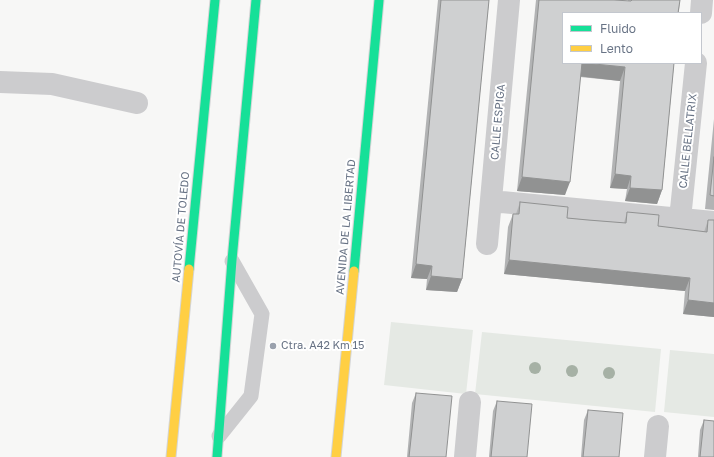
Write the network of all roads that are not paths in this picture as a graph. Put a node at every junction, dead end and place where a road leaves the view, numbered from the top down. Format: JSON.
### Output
{"nodes":[{"id":1,"x":214,"y":0,"type":"edge"},
{"id":2,"x":256,"y":0,"type":"edge"},
{"id":3,"x":379,"y":0,"type":"edge"},
{"id":4,"x":510,"y":0,"type":"edge"},
{"id":5,"x":702,"y":0,"type":"edge"},
{"id":6,"x":701,"y":12,"type":"edge"},
{"id":7,"x":696,"y":64,"type":"edge"},
{"id":8,"x":0,"y":82,"type":"edge"},
{"id":9,"x":138,"y":102,"type":"dead end"},
{"id":10,"x":491,"y":201,"type":"junction"},
{"id":11,"x":680,"y":218,"type":"junction"},
{"id":12,"x":714,"y":222,"type":"edge"},
{"id":13,"x":487,"y":244,"type":"dead end"},
{"id":14,"x":232,"y":260,"type":"junction"},
{"id":15,"x":177,"y":394,"type":"junction"},
{"id":16,"x":470,"y":402,"type":"dead end"},
{"id":17,"x":658,"y":426,"type":"dead end"},
{"id":18,"x":219,"y":436,"type":"junction"},
{"id":19,"x":160,"y":457,"type":"edge"},
{"id":20,"x":171,"y":457,"type":"edge"},
{"id":21,"x":217,"y":457,"type":"edge"},
{"id":22,"x":336,"y":457,"type":"edge"},
{"id":23,"x":465,"y":457,"type":"edge"},
{"id":24,"x":655,"y":457,"type":"edge"}],
"edges":[{"from":1,"to":15,"type":"main road","name":"AUTOVÍA DE TOLEDO"},
{"from":2,"to":14,"type":"main road"},
{"from":3,"to":22,"type":"main road","name":"AVENIDA DE LA LIBERTAD"},
{"from":4,"to":10,"type":"street","name":"CALLE ESPIGA"},
{"from":5,"to":6,"type":"street"},
{"from":7,"to":11,"type":"street","name":"CALLE BELLATRIX"},
{"from":8,"to":9,"type":"street"},
{"from":10,"to":11,"type":"street"},
{"from":10,"to":13,"type":"street","name":"CALLE ESPIGA"},
{"from":11,"to":12,"type":"street"},
{"from":14,"to":18,"type":"main road"},
{"from":14,"to":18,"type":"lane"},
{"from":15,"to":19,"type":"street"},
{"from":15,"to":20,"type":"main road","name":"AUTOVÍA DE TOLEDO"},
{"from":16,"to":23,"type":"street"},
{"from":17,"to":24,"type":"street"},
{"from":18,"to":21,"type":"main road"}]}
